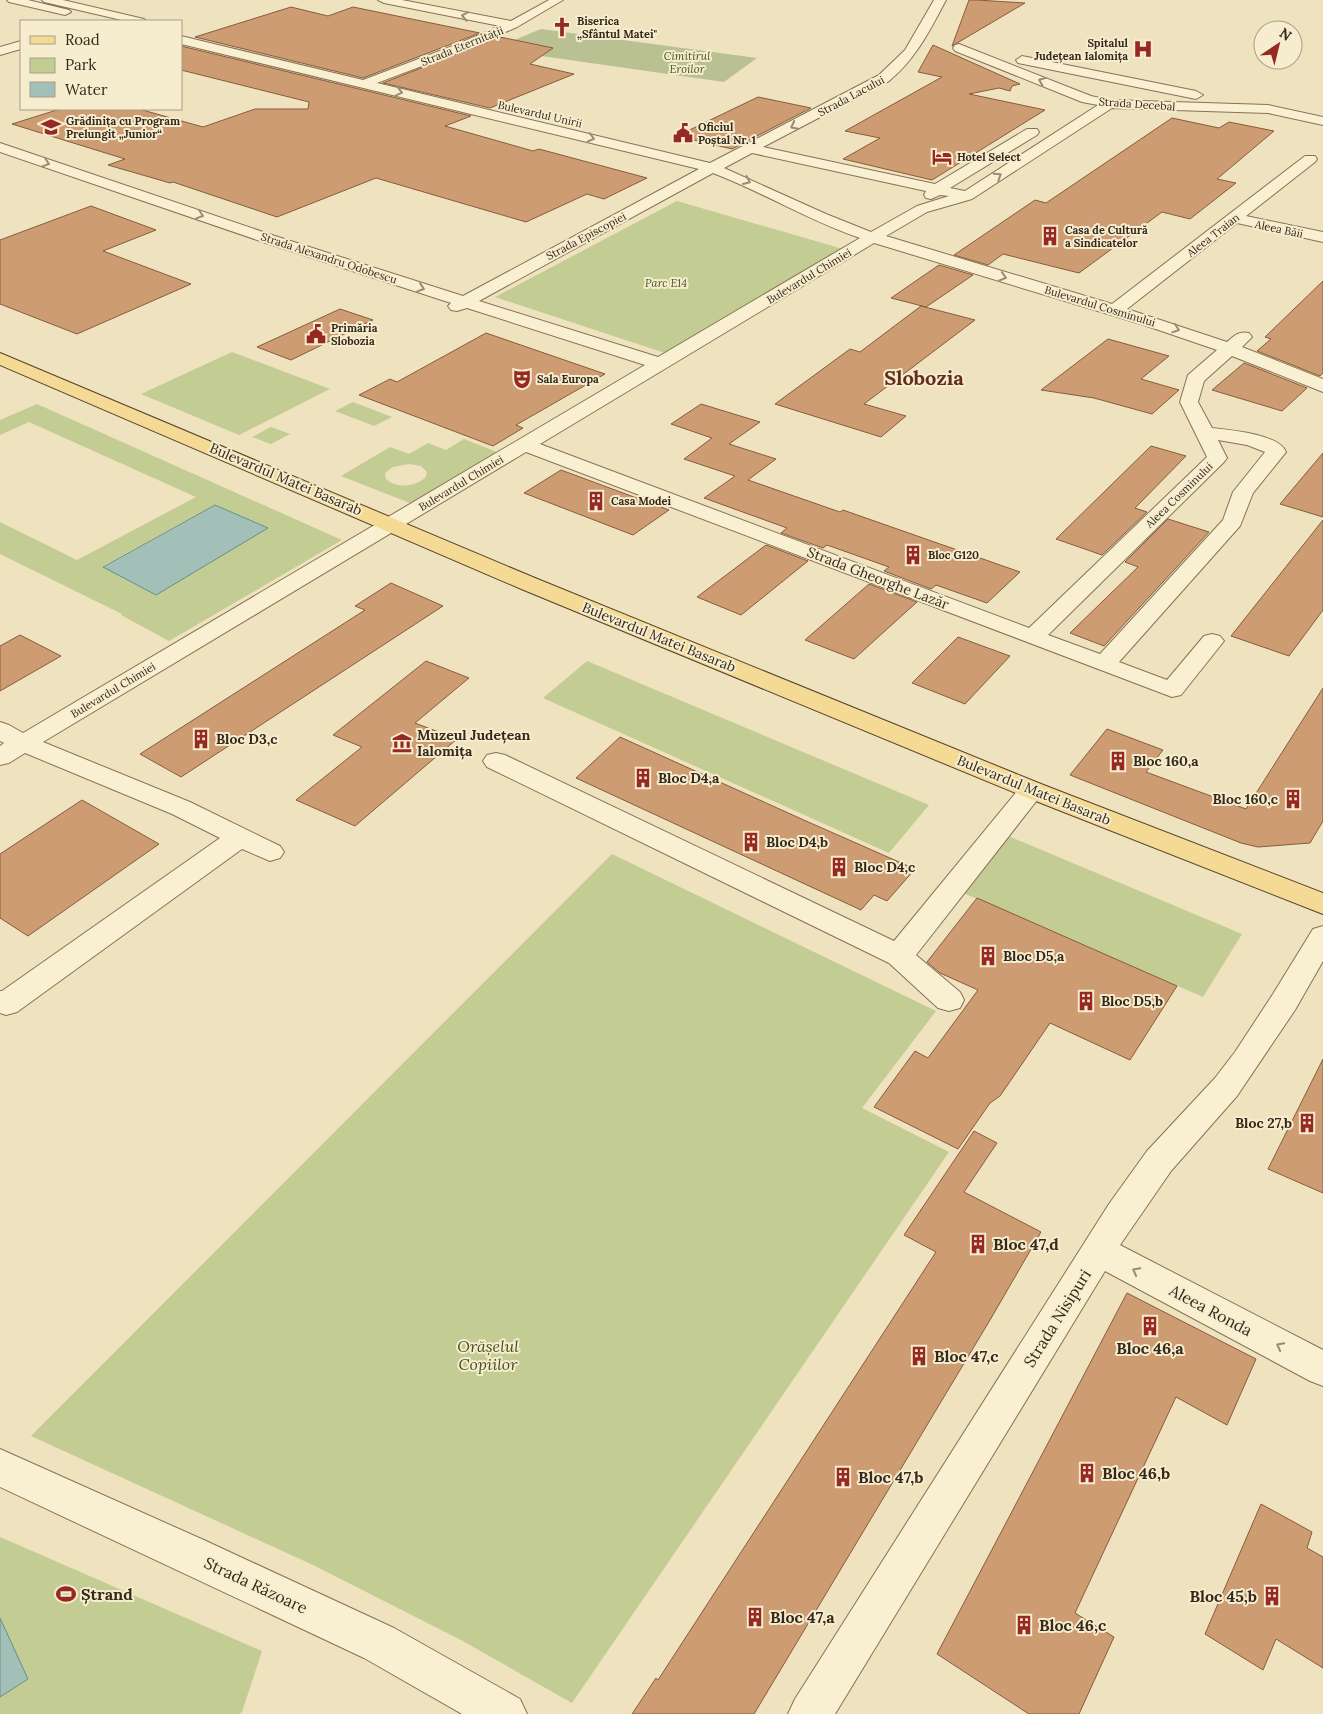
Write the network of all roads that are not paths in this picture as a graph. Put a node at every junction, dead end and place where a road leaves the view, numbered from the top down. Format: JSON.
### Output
{"nodes":[{"id":1,"x":13,"y":0,"type":"edge"},
{"id":2,"x":48,"y":0,"type":"edge"},
{"id":3,"x":384,"y":0,"type":"edge"},
{"id":4,"x":557,"y":0,"type":"edge"},
{"id":5,"x":940,"y":0,"type":"edge"},
{"id":6,"x":121,"y":17,"type":"junction"},
{"id":7,"x":101,"y":20,"type":"edge"},
{"id":8,"x":109,"y":20,"type":"edge"},
{"id":9,"x":135,"y":20,"type":"edge"},
{"id":10,"x":513,"y":25,"type":"junction"},
{"id":11,"x":182,"y":31,"type":"edge"},
{"id":12,"x":182,"y":40,"type":"edge"},
{"id":13,"x":20,"y":45,"type":"edge"},
{"id":14,"x":944,"y":45,"type":"dead end"},
{"id":15,"x":959,"y":48,"type":"junction"},
{"id":16,"x":0,"y":51,"type":"edge"},
{"id":17,"x":382,"y":77,"type":"junction"},
{"id":18,"x":364,"y":84,"type":"junction"},
{"id":19,"x":1208,"y":97,"type":"dead end"},
{"id":20,"x":1087,"y":100,"type":"junction"},
{"id":21,"x":1109,"y":104,"type":"junction"},
{"id":22,"x":1072,"y":109,"type":"dead end"},
{"id":23,"x":1323,"y":121,"type":"edge"},
{"id":24,"x":1047,"y":123,"type":"dead end"},
{"id":25,"x":678,"y":146,"type":"dead end"},
{"id":26,"x":0,"y":147,"type":"edge"},
{"id":27,"x":750,"y":148,"type":"junction"},
{"id":28,"x":730,"y":158,"type":"junction"},
{"id":29,"x":1310,"y":159,"type":"dead end"},
{"id":30,"x":713,"y":161,"type":"junction"},
{"id":31,"x":746,"y":163,"type":"dead end"},
{"id":32,"x":938,"y":189,"type":"junction"},
{"id":33,"x":967,"y":196,"type":"junction"},
{"id":34,"x":922,"y":209,"type":"junction"},
{"id":35,"x":1235,"y":218,"type":"junction"},
{"id":36,"x":861,"y":219,"type":"dead end"},
{"id":37,"x":880,"y":233,"type":"junction"},
{"id":38,"x":1323,"y":237,"type":"edge"},
{"id":39,"x":1129,"y":300,"type":"junction"},
{"id":40,"x":465,"y":302,"type":"junction"},
{"id":41,"x":1115,"y":310,"type":"junction"},
{"id":42,"x":442,"y":313,"type":"dead end"},
{"id":43,"x":1237,"y":342,"type":"junction"},
{"id":44,"x":0,"y":358,"type":"edge"},
{"id":45,"x":660,"y":364,"type":"junction"},
{"id":46,"x":1323,"y":369,"type":"edge"},
{"id":47,"x":1323,"y":386,"type":"edge"},
{"id":48,"x":1205,"y":433,"type":"junction"},
{"id":49,"x":525,"y":445,"type":"junction"},
{"id":50,"x":391,"y":525,"type":"junction"},
{"id":51,"x":1033,"y":637,"type":"junction"},
{"id":52,"x":1212,"y":641,"type":"dead end"},
{"id":53,"x":1104,"y":664,"type":"junction"},
{"id":54,"x":7,"y":744,"type":"edge"},
{"id":55,"x":496,"y":761,"type":"dead end"},
{"id":56,"x":1032,"y":790,"type":"junction"},
{"id":57,"x":241,"y":836,"type":"junction"},
{"id":58,"x":270,"y":852,"type":"dead end"},
{"id":59,"x":1323,"y":904,"type":"edge"},
{"id":60,"x":1323,"y":936,"type":"edge"},
{"id":61,"x":899,"y":956,"type":"junction"},
{"id":62,"x":949,"y":1000,"type":"dead end"},
{"id":63,"x":0,"y":1002,"type":"edge"},
{"id":64,"x":1099,"y":1251,"type":"junction"},
{"id":65,"x":1323,"y":1369,"type":"edge"},
{"id":66,"x":0,"y":1468,"type":"edge"},
{"id":67,"x":505,"y":1714,"type":"edge"},
{"id":68,"x":810,"y":1714,"type":"edge"}],
"edges":[{"from":1,"to":7,"type":"street"},
{"from":2,"to":6,"type":"street"},
{"from":10,"to":3,"type":"street","one_way":true},
{"from":4,"to":10,"type":"street","name":"Strada Eternității"},
{"from":5,"to":27,"type":"street","name":"Strada Lacului","one_way":true},
{"from":6,"to":8,"type":"street"},
{"from":6,"to":9,"type":"street"},
{"from":10,"to":17,"type":"street","name":"Strada Eternității"},
{"from":11,"to":17,"type":"street","name":"Bulevardul Unirii"},
{"from":12,"to":18,"type":"street","name":"Bulevardul Unirii"},
{"from":13,"to":16,"type":"street"},
{"from":14,"to":15,"type":"street","name":"Strada Decebal"},
{"from":15,"to":19,"type":"street","name":"Strada Decebal"},
{"from":20,"to":15,"type":"street","name":"Strada Decebal","one_way":true},
{"from":17,"to":18,"type":"street","name":"Strada Eternității"},
{"from":17,"to":25,"type":"street","name":"Bulevardul Unirii"},
{"from":18,"to":30,"type":"street","name":"Bulevardul Unirii","one_way":true},
{"from":20,"to":21,"type":"street","name":"Strada Decebal"},
{"from":20,"to":22,"type":"street"},
{"from":21,"to":23,"type":"street","name":"Strada Decebal"},
{"from":33,"to":21,"type":"street","name":"Bulevardul Chimiei","one_way":true},
{"from":24,"to":32,"type":"street","name":"Bulevardul Chimiei"},
{"from":26,"to":40,"type":"street","name":"Strada Alexandru Odobescu","one_way":true},
{"from":27,"to":28,"type":"street","name":"Strada Lacului"},
{"from":27,"to":32,"type":"street"},
{"from":28,"to":30,"type":"street","name":"Strada Episcopiei"},
{"from":28,"to":31,"type":"street"},
{"from":29,"to":35,"type":"street","name":"Aleea Traian"},
{"from":30,"to":37,"type":"street","name":"Bulevardul Unirii","one_way":true},
{"from":30,"to":40,"type":"street","name":"Strada Episcopiei"},
{"from":32,"to":33,"type":"street"},
{"from":32,"to":34,"type":"street","name":"Bulevardul Chimiei"},
{"from":33,"to":34,"type":"street","name":"Bulevardul Chimiei"},
{"from":34,"to":37,"type":"street","name":"Bulevardul Chimiei"},
{"from":35,"to":38,"type":"street","name":"Aleea Băii"},
{"from":35,"to":39,"type":"street","name":"Aleea Traian"},
{"from":36,"to":37,"type":"street"},
{"from":37,"to":39,"type":"street","name":"Bulevardul Cosminului"},
{"from":37,"to":41,"type":"street","name":"Bulevardul Cosminului","one_way":true},
{"from":37,"to":45,"type":"street","name":"Bulevardul Chimiei"},
{"from":39,"to":41,"type":"street","name":"Aleea Traian"},
{"from":39,"to":43,"type":"street","name":"Bulevardul Cosminului"},
{"from":40,"to":42,"type":"street","name":"Strada Episcopiei"},
{"from":40,"to":45,"type":"street","name":"Strada Alexandru Odobescu"},
{"from":41,"to":43,"type":"street","name":"Bulevardul Cosminului","one_way":true},
{"from":43,"to":46,"type":"street","name":"Bulevardul Cosminului"},
{"from":43,"to":47,"type":"street","name":"Bulevardul Cosminului"},
{"from":43,"to":48,"type":"street","name":"Aleea Cosminului"},
{"from":44,"to":50,"type":"main road","name":"Bulevardul Matei Basarab"},
{"from":45,"to":49,"type":"street","name":"Bulevardul Chimiei"},
{"from":48,"to":51,"type":"street","name":"Aleea Cosminului"},
{"from":48,"to":53,"type":"street"},
{"from":49,"to":50,"type":"street","name":"Bulevardul Chimiei"},
{"from":49,"to":51,"type":"street","name":"Strada Gheorghe Lazăr"},
{"from":50,"to":54,"type":"street","name":"Bulevardul Chimiei"},
{"from":50,"to":56,"type":"main road","name":"Bulevardul Matei Basarab"},
{"from":51,"to":53,"type":"street","name":"Strada Gheorghe Lazăr"},
{"from":52,"to":53,"type":"street","name":"Strada Gheorghe Lazăr"},
{"from":54,"to":57,"type":"street"},
{"from":55,"to":61,"type":"street"},
{"from":56,"to":59,"type":"main road","name":"Bulevardul Matei Basarab"},
{"from":56,"to":61,"type":"street"},
{"from":57,"to":58,"type":"street"},
{"from":57,"to":63,"type":"street"},
{"from":60,"to":64,"type":"street","name":"Strada Nisipuri"},
{"from":61,"to":62,"type":"street"},
{"from":65,"to":64,"type":"street","name":"Aleea Ronda","one_way":true},
{"from":64,"to":68,"type":"street","name":"Strada Nisipuri"},
{"from":66,"to":67,"type":"street","name":"Strada Răzoare"}]}
